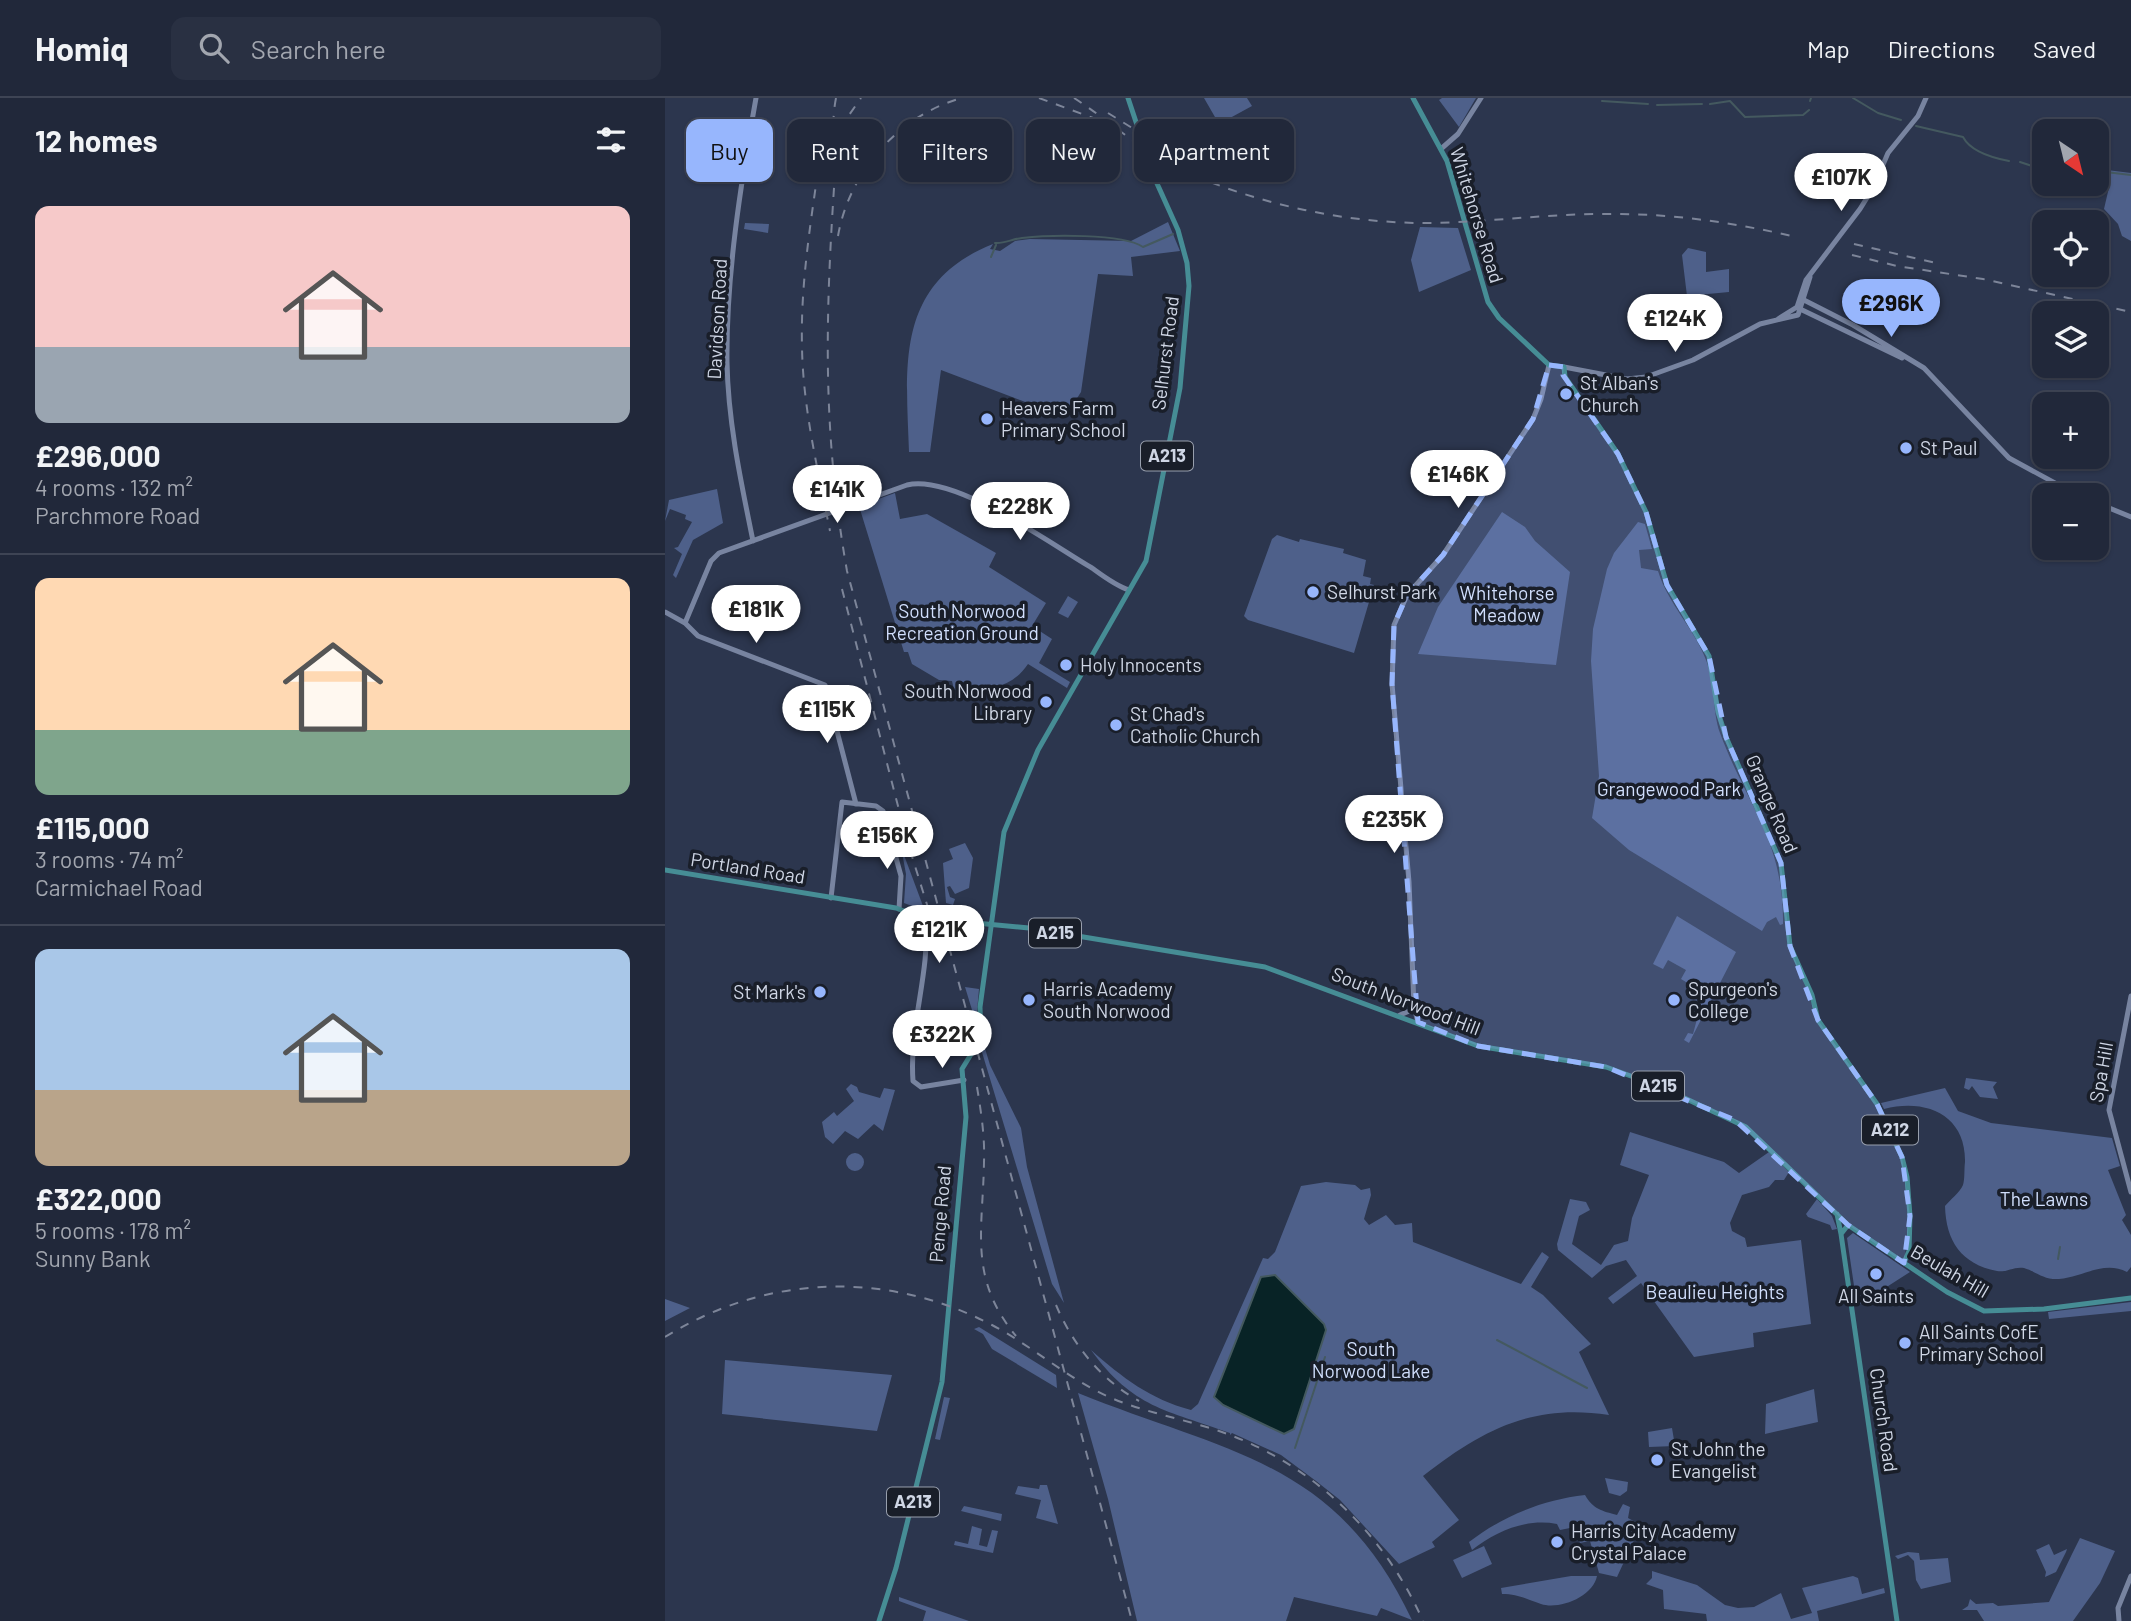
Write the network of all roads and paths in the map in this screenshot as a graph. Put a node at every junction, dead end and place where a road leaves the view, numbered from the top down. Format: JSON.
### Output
{"nodes":[{"id":1,"x":755,"y":98,"type":"edge"},
{"id":2,"x":1128,"y":98,"type":"edge"},
{"id":3,"x":1413,"y":98,"type":"edge"},
{"id":4,"x":1481,"y":98,"type":"edge"},
{"id":5,"x":1926,"y":98,"type":"edge"},
{"id":6,"x":1442,"y":148,"type":"junction"},
{"id":7,"x":1802,"y":299,"type":"junction"},
{"id":8,"x":1798,"y":309,"type":"junction"},
{"id":9,"x":1823,"y":309,"type":"junction"},
{"id":10,"x":1817,"y":319,"type":"junction"},
{"id":11,"x":1549,"y":365,"type":"junction"},
{"id":12,"x":1564,"y":367,"type":"junction"},
{"id":13,"x":1924,"y":368,"type":"junction"},
{"id":14,"x":2054,"y":483,"type":"edge"},
{"id":15,"x":2109,"y":508,"type":"edge"},
{"id":16,"x":2131,"y":517,"type":"edge"},
{"id":17,"x":753,"y":541,"type":"junction"},
{"id":18,"x":1129,"y":590,"type":"junction"},
{"id":19,"x":665,"y":612,"type":"edge"},
{"id":20,"x":685,"y":623,"type":"junction"},
{"id":21,"x":856,"y":804,"type":"junction"},
{"id":22,"x":665,"y":870,"type":"edge"},
{"id":23,"x":831,"y":898,"type":"junction"},
{"id":24,"x":899,"y":909,"type":"junction"},
{"id":25,"x":926,"y":918,"type":"junction"},
{"id":26,"x":990,"y":923,"type":"junction"},
{"id":27,"x":2131,"y":996,"type":"edge"},
{"id":28,"x":1414,"y":1009,"type":"junction"},
{"id":29,"x":1400,"y":1015,"type":"junction"},
{"id":30,"x":1418,"y":1022,"type":"junction"},
{"id":31,"x":964,"y":1080,"type":"junction"},
{"id":32,"x":2131,"y":1192,"type":"edge"},
{"id":33,"x":1836,"y":1213,"type":"junction"},
{"id":34,"x":1848,"y":1225,"type":"junction"},
{"id":35,"x":1841,"y":1234,"type":"junction"},
{"id":36,"x":1904,"y":1263,"type":"junction"},
{"id":37,"x":2131,"y":1298,"type":"edge"},
{"id":38,"x":2131,"y":1576,"type":"edge"},
{"id":39,"x":879,"y":1621,"type":"edge"},
{"id":40,"x":1897,"y":1621,"type":"edge"},
{"id":41,"x":2119,"y":1621,"type":"edge"}],
"edges":[{"from":1,"to":17,"type":"street","name":"Davidson Road"},
{"from":2,"to":18,"type":"main road","name":"Selhurst Road","number":"A213"},
{"from":3,"to":6,"type":"main road","name":"Whitehorse Road"},
{"from":4,"to":6,"type":"street"},
{"from":5,"to":7,"type":"street"},
{"from":6,"to":11,"type":"main road","name":"Whitehorse Road"},
{"from":7,"to":8,"type":"street"},
{"from":7,"to":9,"type":"street"},
{"from":8,"to":10,"type":"street"},
{"from":8,"to":12,"type":"street"},
{"from":9,"to":10,"type":"street"},
{"from":9,"to":13,"type":"street"},
{"from":10,"to":13,"type":"street"},
{"from":11,"to":12,"type":"main road"},
{"from":11,"to":28,"type":"street"},
{"from":12,"to":36,"type":"main road","name":"Grange Road","number":"A212"},
{"from":13,"to":14,"type":"street"},
{"from":15,"to":16,"type":"street"},
{"from":17,"to":18,"type":"street"},
{"from":17,"to":20,"type":"street"},
{"from":18,"to":26,"type":"main road","name":"Selhurst Road","number":"A213"},
{"from":19,"to":20,"type":"street"},
{"from":20,"to":21,"type":"street"},
{"from":21,"to":23,"type":"street"},
{"from":21,"to":24,"type":"street"},
{"from":22,"to":23,"type":"main road","name":"Portland Road","number":"A215"},
{"from":23,"to":24,"type":"main road","name":"Portland Road","number":"A215"},
{"from":24,"to":25,"type":"main road","name":"Portland Road","number":"A215"},
{"from":25,"to":26,"type":"main road","name":"Portland Road","number":"A215"},
{"from":25,"to":31,"type":"street"},
{"from":26,"to":29,"type":"main road","name":"South Norwood Hill","number":"A215"},
{"from":26,"to":31,"type":"main road","name":"Penge Road","number":"A213"},
{"from":27,"to":32,"type":"street","name":"Spa Hill"},
{"from":28,"to":29,"type":"street"},
{"from":28,"to":30,"type":"street"},
{"from":29,"to":30,"type":"main road","name":"South Norwood Hill","number":"A215"},
{"from":30,"to":33,"type":"main road","name":"South Norwood Hill","number":"A215"},
{"from":31,"to":39,"type":"main road","name":"Penge Road","number":"A213"},
{"from":33,"to":34,"type":"main road","name":"South Norwood Hill","number":"A215"},
{"from":33,"to":35,"type":"main road","name":"Church Road"},
{"from":34,"to":35,"type":"main road"},
{"from":34,"to":36,"type":"main road","name":"Beulah Hill","number":"A215"},
{"from":35,"to":40,"type":"main road","name":"Church Road"},
{"from":36,"to":37,"type":"main road","name":"Beulah Hill","number":"A215"},
{"from":38,"to":41,"type":"street"}]}
